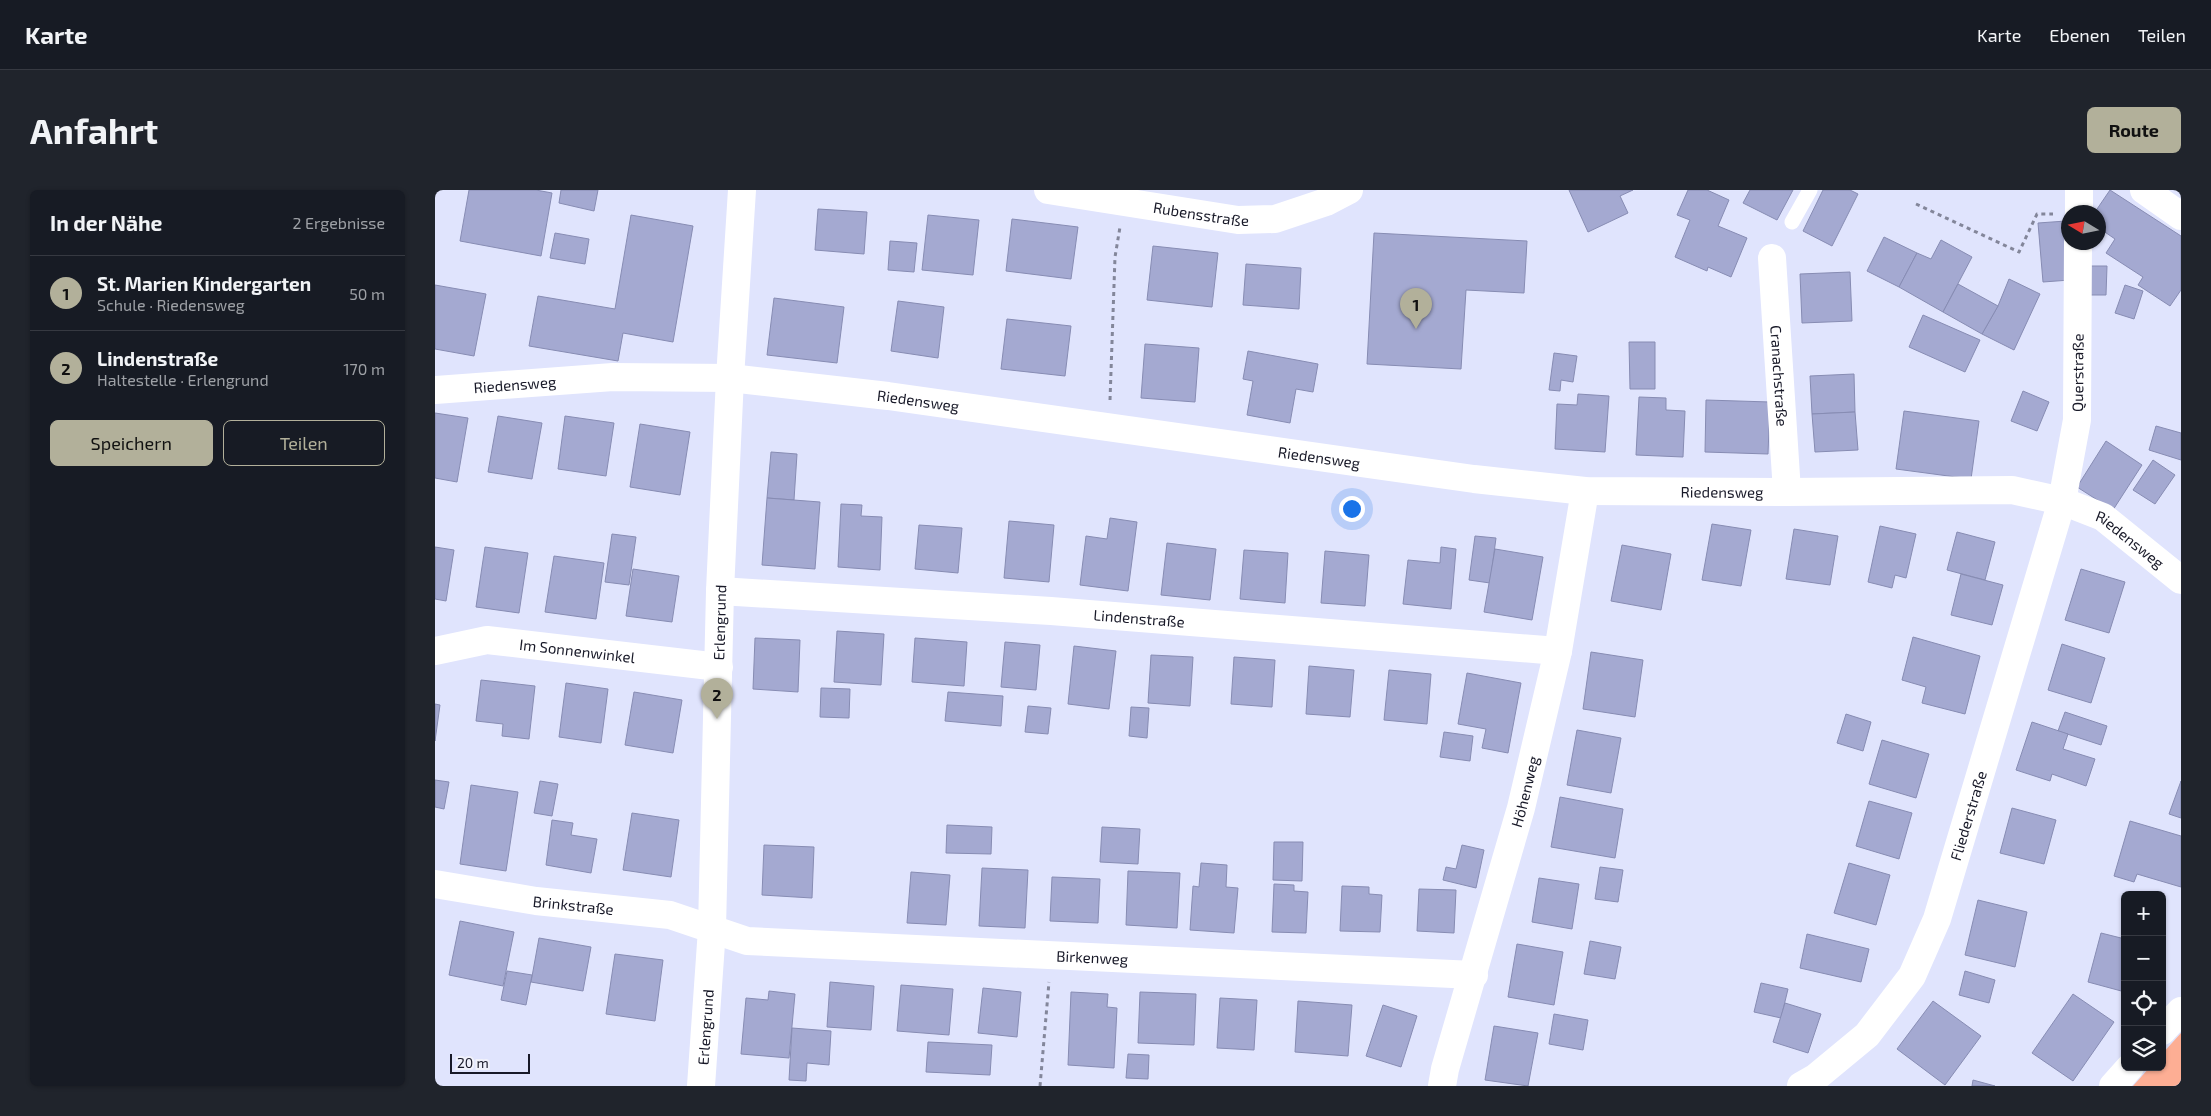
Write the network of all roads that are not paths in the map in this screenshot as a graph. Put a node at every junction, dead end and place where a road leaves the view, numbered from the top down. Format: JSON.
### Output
{"nodes":[{"id":1,"x":742,"y":190,"type":"edge"},
{"id":2,"x":1349,"y":190,"type":"edge"},
{"id":3,"x":1810,"y":190,"type":"edge"},
{"id":4,"x":2079,"y":190,"type":"edge"},
{"id":5,"x":2144,"y":190,"type":"edge"},
{"id":6,"x":1065,"y":191,"type":"edge"},
{"id":7,"x":2073,"y":205,"type":"edge"},
{"id":8,"x":2181,"y":216,"type":"edge"},
{"id":9,"x":1792,"y":222,"type":"dead end"},
{"id":10,"x":2078,"y":250,"type":"edge"},
{"id":11,"x":1772,"y":258,"type":"dead end"},
{"id":12,"x":730,"y":378,"type":"junction"},
{"id":13,"x":435,"y":390,"type":"edge"},
{"id":14,"x":1585,"y":491,"type":"junction"},
{"id":15,"x":1787,"y":492,"type":"junction"},
{"id":16,"x":2062,"y":501,"type":"junction"},
{"id":17,"x":2181,"y":580,"type":"edge"},
{"id":18,"x":720,"y":591,"type":"junction"},
{"id":19,"x":435,"y":651,"type":"edge"},
{"id":20,"x":1558,"y":651,"type":"junction"},
{"id":21,"x":719,"y":667,"type":"junction"},
{"id":22,"x":435,"y":884,"type":"edge"},
{"id":23,"x":712,"y":929,"type":"junction"},
{"id":24,"x":1474,"y":976,"type":"junction"},
{"id":25,"x":2181,"y":1011,"type":"edge"},
{"id":26,"x":2166,"y":1027,"type":"edge"},
{"id":27,"x":2126,"y":1071,"type":"edge"},
{"id":28,"x":701,"y":1086,"type":"edge"},
{"id":29,"x":1442,"y":1086,"type":"edge"},
{"id":30,"x":1801,"y":1086,"type":"edge"},
{"id":31,"x":2113,"y":1086,"type":"edge"}],
"edges":[{"from":1,"to":12,"type":"street","name":"Erlengrund"},
{"from":2,"to":6,"type":"street","name":"Rubensstraße"},
{"from":3,"to":9,"type":"lane"},
{"from":4,"to":7,"type":"street"},
{"from":5,"to":8,"type":"street"},
{"from":10,"to":16,"type":"street","name":"Querstraße"},
{"from":11,"to":15,"type":"street","name":"Cranachstraße"},
{"from":12,"to":13,"type":"street","name":"Riedensweg"},
{"from":12,"to":14,"type":"street","name":"Riedensweg"},
{"from":12,"to":18,"type":"street","name":"Erlengrund"},
{"from":14,"to":15,"type":"street","name":"Riedensweg"},
{"from":14,"to":20,"type":"street","name":"Höhenweg"},
{"from":15,"to":16,"type":"street","name":"Riedensweg"},
{"from":16,"to":17,"type":"street","name":"Riedensweg"},
{"from":16,"to":30,"type":"street","name":"Fliederstraße"},
{"from":18,"to":20,"type":"street","name":"Lindenstraße"},
{"from":18,"to":21,"type":"street","name":"Erlengrund"},
{"from":19,"to":21,"type":"street","name":"Im Sonnenwinkel"},
{"from":20,"to":24,"type":"street","name":"Höhenweg"},
{"from":21,"to":23,"type":"street","name":"Erlengrund"},
{"from":22,"to":23,"type":"street","name":"Brinkstraße"},
{"from":23,"to":24,"type":"street","name":"Birkenweg"},
{"from":23,"to":28,"type":"street","name":"Erlengrund"},
{"from":24,"to":29,"type":"street","name":"Höhenweg"},
{"from":25,"to":26,"type":"street"},
{"from":27,"to":31,"type":"street"}]}
